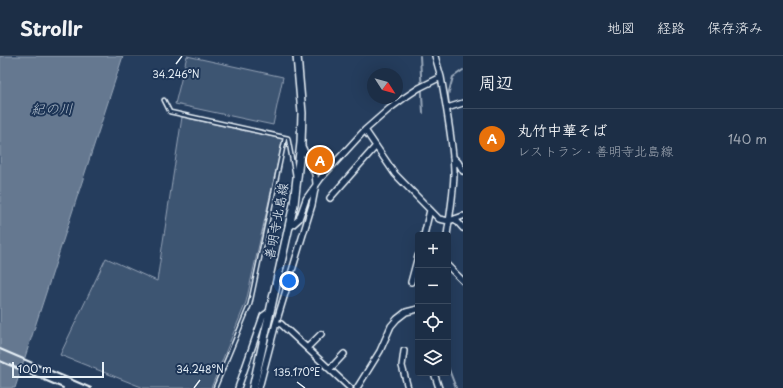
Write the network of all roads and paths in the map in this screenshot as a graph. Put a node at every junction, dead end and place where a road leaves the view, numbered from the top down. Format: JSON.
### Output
{"nodes":[{"id":1,"x":298,"y":56,"type":"edge"},
{"id":2,"x":435,"y":56,"type":"edge"},
{"id":3,"x":441,"y":77,"type":"junction"},
{"id":4,"x":164,"y":100,"type":"dead end"},
{"id":5,"x":463,"y":102,"type":"edge"},
{"id":6,"x":448,"y":108,"type":"junction"},
{"id":7,"x":365,"y":130,"type":"junction"},
{"id":8,"x":284,"y":138,"type":"junction"},
{"id":9,"x":301,"y":143,"type":"junction"},
{"id":10,"x":376,"y":146,"type":"junction"},
{"id":11,"x":455,"y":159,"type":"junction"},
{"id":12,"x":463,"y":171,"type":"edge"},
{"id":13,"x":296,"y":184,"type":"junction"},
{"id":14,"x":316,"y":184,"type":"junction"},
{"id":15,"x":330,"y":198,"type":"dead end"},
{"id":16,"x":430,"y":210,"type":"junction"},
{"id":17,"x":463,"y":216,"type":"edge"},
{"id":18,"x":452,"y":220,"type":"junction"},
{"id":19,"x":463,"y":228,"type":"edge"},
{"id":20,"x":288,"y":229,"type":"junction"},
{"id":21,"x":425,"y":232,"type":"edge"},
{"id":22,"x":448,"y":232,"type":"edge"},
{"id":23,"x":415,"y":267,"type":"edge"},
{"id":24,"x":450,"y":268,"type":"edge"},
{"id":25,"x":463,"y":281,"type":"edge"},
{"id":26,"x":411,"y":282,"type":"dead end"},
{"id":27,"x":415,"y":310,"type":"edge"},
{"id":28,"x":270,"y":311,"type":"junction"},
{"id":29,"x":276,"y":322,"type":"junction"},
{"id":30,"x":321,"y":334,"type":"dead end"},
{"id":31,"x":307,"y":348,"type":"junction"},
{"id":32,"x":404,"y":351,"type":"dead end"},
{"id":33,"x":344,"y":354,"type":"dead end"},
{"id":34,"x":330,"y":369,"type":"junction"},
{"id":35,"x":435,"y":376,"type":"edge"},
{"id":36,"x":215,"y":388,"type":"edge"},
{"id":37,"x":236,"y":388,"type":"edge"},
{"id":38,"x":253,"y":388,"type":"edge"},
{"id":39,"x":259,"y":388,"type":"edge"},
{"id":40,"x":350,"y":388,"type":"edge"},
{"id":41,"x":357,"y":388,"type":"edge"},
{"id":42,"x":408,"y":388,"type":"edge"},
{"id":43,"x":439,"y":388,"type":"edge"}],
"edges":[{"from":1,"to":9,"type":"main road","name":"善明寺北島線"},
{"from":2,"to":3,"type":"street"},
{"from":3,"to":6,"type":"street"},
{"from":3,"to":7,"type":"street"},
{"from":4,"to":8,"type":"lane"},
{"from":5,"to":6,"type":"street"},
{"from":6,"to":11,"type":"street"},
{"from":7,"to":10,"type":"street"},
{"from":7,"to":14,"type":"street"},
{"from":8,"to":13,"type":"lane"},
{"from":8,"to":36,"type":"lane"},
{"from":9,"to":13,"type":"main road","name":"善明寺北島線"},
{"from":9,"to":14,"type":"street"},
{"from":10,"to":15,"type":"street"},
{"from":10,"to":16,"type":"street"},
{"from":11,"to":12,"type":"street"},
{"from":11,"to":18,"type":"street"},
{"from":13,"to":20,"type":"main road","name":"善明寺北島線"},
{"from":14,"to":20,"type":"street"},
{"from":14,"to":29,"type":"street"},
{"from":16,"to":18,"type":"street"},
{"from":16,"to":21,"type":"street"},
{"from":17,"to":18,"type":"street"},
{"from":18,"to":19,"type":"street"},
{"from":18,"to":22,"type":"street"},
{"from":20,"to":28,"type":"main road","name":"善明寺北島線"},
{"from":23,"to":26,"type":"street"},
{"from":24,"to":25,"type":"street"},
{"from":27,"to":41,"type":"street"},
{"from":28,"to":37,"type":"street"},
{"from":28,"to":38,"type":"main road","name":"善明寺北島線"},
{"from":29,"to":31,"type":"street"},
{"from":29,"to":39,"type":"street"},
{"from":30,"to":31,"type":"street"},
{"from":31,"to":34,"type":"street"},
{"from":32,"to":42,"type":"street"},
{"from":33,"to":34,"type":"street"},
{"from":34,"to":40,"type":"street"},
{"from":35,"to":43,"type":"street"}]}
